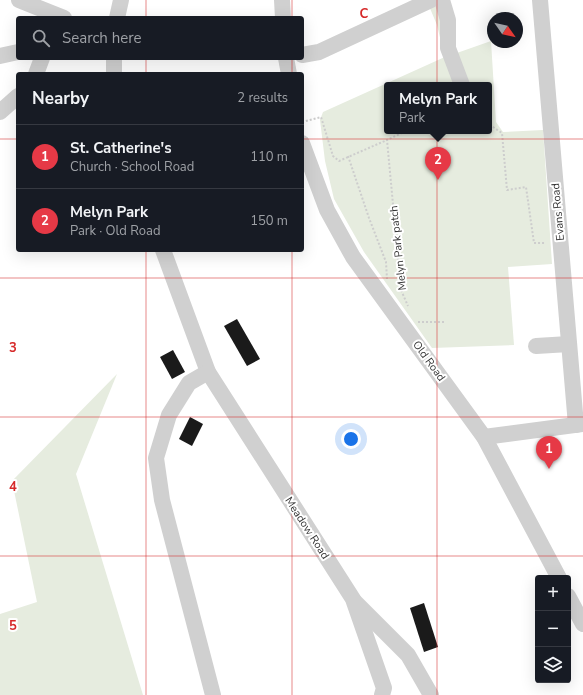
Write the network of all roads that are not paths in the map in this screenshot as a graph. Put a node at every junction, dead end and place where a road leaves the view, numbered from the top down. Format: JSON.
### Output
{"nodes":[{"id":1,"x":19,"y":0,"type":"edge"},
{"id":2,"x":121,"y":0,"type":"edge"},
{"id":3,"x":282,"y":0,"type":"edge"},
{"id":4,"x":431,"y":0,"type":"edge"},
{"id":5,"x":442,"y":0,"type":"edge"},
{"id":6,"x":540,"y":0,"type":"edge"},
{"id":7,"x":59,"y":16,"type":"edge"},
{"id":8,"x":117,"y":16,"type":"edge"},
{"id":9,"x":283,"y":16,"type":"edge"},
{"id":10,"x":16,"y":52,"type":"edge"},
{"id":11,"x":304,"y":55,"type":"edge"},
{"id":12,"x":0,"y":56,"type":"edge"},
{"id":13,"x":41,"y":60,"type":"edge"},
{"id":14,"x":114,"y":60,"type":"edge"},
{"id":15,"x":287,"y":60,"type":"edge"},
{"id":16,"x":37,"y":72,"type":"edge"},
{"id":17,"x":114,"y":72,"type":"edge"},
{"id":18,"x":289,"y":72,"type":"edge"},
{"id":19,"x":461,"y":82,"type":"edge"},
{"id":20,"x":16,"y":98,"type":"edge"},
{"id":21,"x":0,"y":112,"type":"edge"},
{"id":22,"x":304,"y":148,"type":"edge"},
{"id":23,"x":164,"y":252,"type":"edge"},
{"id":24,"x":569,"y":344,"type":"junction"},
{"id":25,"x":536,"y":346,"type":"dead end"},
{"id":26,"x":208,"y":372,"type":"junction"},
{"id":27,"x":579,"y":424,"type":"edge"},
{"id":28,"x":484,"y":436,"type":"junction"},
{"id":29,"x":557,"y":575,"type":"edge"},
{"id":30,"x":353,"y":599,"type":"junction"},
{"id":31,"x":571,"y":602,"type":"edge"},
{"id":32,"x":583,"y":624,"type":"edge"},
{"id":33,"x":213,"y":695,"type":"edge"},
{"id":34,"x":382,"y":695,"type":"edge"},
{"id":35,"x":431,"y":695,"type":"edge"}],
"edges":[{"from":1,"to":7,"type":"street"},
{"from":2,"to":8,"type":"street"},
{"from":3,"to":9,"type":"street"},
{"from":4,"to":11,"type":"street"},
{"from":5,"to":19,"type":"street"},
{"from":6,"to":24,"type":"street","name":"Evans Road"},
{"from":10,"to":12,"type":"street"},
{"from":13,"to":16,"type":"street"},
{"from":14,"to":17,"type":"street"},
{"from":15,"to":18,"type":"street"},
{"from":20,"to":21,"type":"street"},
{"from":22,"to":28,"type":"street","name":"Old Road"},
{"from":23,"to":26,"type":"street","name":"Meadow Road"},
{"from":24,"to":25,"type":"street"},
{"from":24,"to":27,"type":"street","name":"Evans Road"},
{"from":26,"to":30,"type":"street","name":"Meadow Road"},
{"from":26,"to":33,"type":"street"},
{"from":27,"to":28,"type":"street"},
{"from":28,"to":29,"type":"street","name":"Old Road"},
{"from":30,"to":34,"type":"street","name":"Meadow Road"},
{"from":30,"to":35,"type":"street"},
{"from":31,"to":32,"type":"street"}]}
